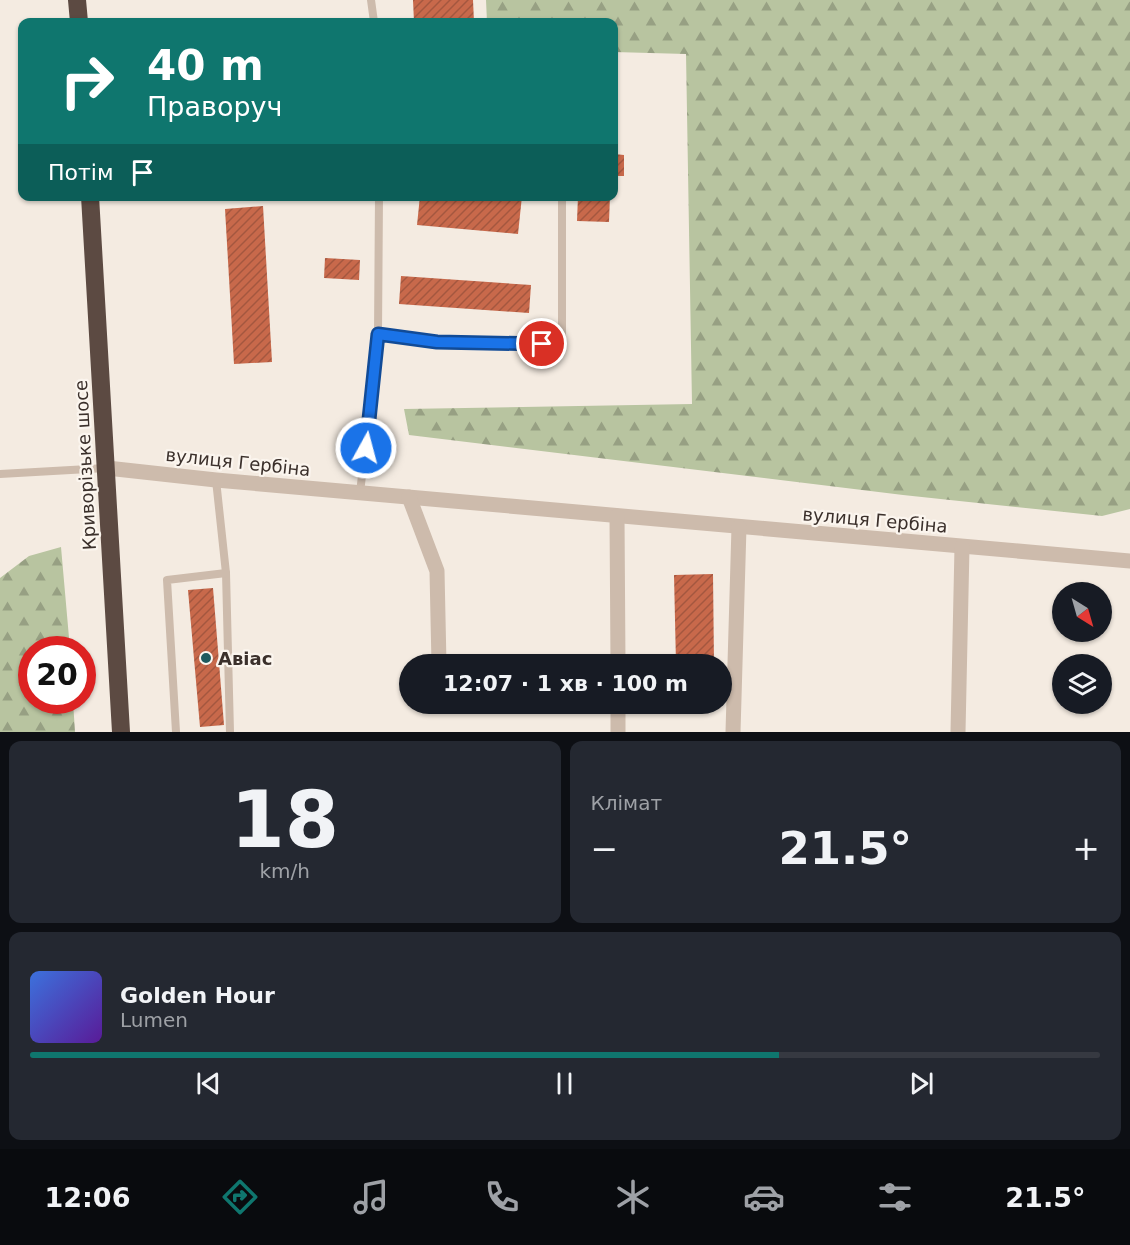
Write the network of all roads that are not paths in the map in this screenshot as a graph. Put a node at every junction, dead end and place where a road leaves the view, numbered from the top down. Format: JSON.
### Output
{"nodes":[{"id":1,"x":76,"y":0,"type":"edge"},
{"id":2,"x":84,"y":0,"type":"edge"},
{"id":3,"x":371,"y":0,"type":"edge"},
{"id":4,"x":78,"y":18,"type":"edge"},
{"id":5,"x":84,"y":18,"type":"edge"},
{"id":6,"x":373,"y":18,"type":"edge"},
{"id":7,"x":90,"y":201,"type":"edge"},
{"id":8,"x":379,"y":201,"type":"edge"},
{"id":9,"x":562,"y":201,"type":"edge"},
{"id":10,"x":378,"y":334,"type":"junction"},
{"id":11,"x":107,"y":468,"type":"junction"},
{"id":12,"x":0,"y":474,"type":"edge"},
{"id":13,"x":216,"y":480,"type":"junction"},
{"id":14,"x":360,"y":493,"type":"junction"},
{"id":15,"x":409,"y":497,"type":"junction"},
{"id":16,"x":617,"y":516,"type":"junction"},
{"id":17,"x":739,"y":527,"type":"junction"},
{"id":18,"x":962,"y":547,"type":"junction"},
{"id":19,"x":1130,"y":561,"type":"edge"},
{"id":20,"x":226,"y":573,"type":"junction"},
{"id":21,"x":439,"y":654,"type":"edge"},
{"id":22,"x":618,"y":654,"type":"edge"},
{"id":23,"x":618,"y":714,"type":"edge"},
{"id":24,"x":121,"y":732,"type":"edge"},
{"id":25,"x":176,"y":732,"type":"edge"},
{"id":26,"x":230,"y":732,"type":"edge"},
{"id":27,"x":618,"y":732,"type":"edge"},
{"id":28,"x":733,"y":732,"type":"edge"},
{"id":29,"x":958,"y":732,"type":"edge"}],
"edges":[{"from":1,"to":4,"type":"highway"},
{"from":2,"to":5,"type":"highway"},
{"from":3,"to":6,"type":"lane"},
{"from":7,"to":11,"type":"highway","name":"Криворізьке шосе"},
{"from":8,"to":10,"type":"lane"},
{"from":9,"to":10,"type":"lane"},
{"from":10,"to":14,"type":"lane"},
{"from":11,"to":12,"type":"lane"},
{"from":11,"to":13,"type":"street","name":"вулиця Гербіна"},
{"from":11,"to":24,"type":"highway","name":"Криворізьке шосе"},
{"from":13,"to":14,"type":"street","name":"вулиця Гербіна"},
{"from":13,"to":20,"type":"lane"},
{"from":14,"to":15,"type":"street","name":"вулиця Гербіна"},
{"from":15,"to":16,"type":"street","name":"вулиця Гербіна"},
{"from":15,"to":21,"type":"street"},
{"from":16,"to":17,"type":"street","name":"вулиця Гербіна"},
{"from":16,"to":22,"type":"street"},
{"from":17,"to":18,"type":"street","name":"вулиця Гербіна"},
{"from":17,"to":28,"type":"street"},
{"from":18,"to":19,"type":"street","name":"вулиця Гербіна"},
{"from":18,"to":29,"type":"street"},
{"from":20,"to":25,"type":"lane"},
{"from":20,"to":26,"type":"lane"},
{"from":23,"to":27,"type":"street"}]}
